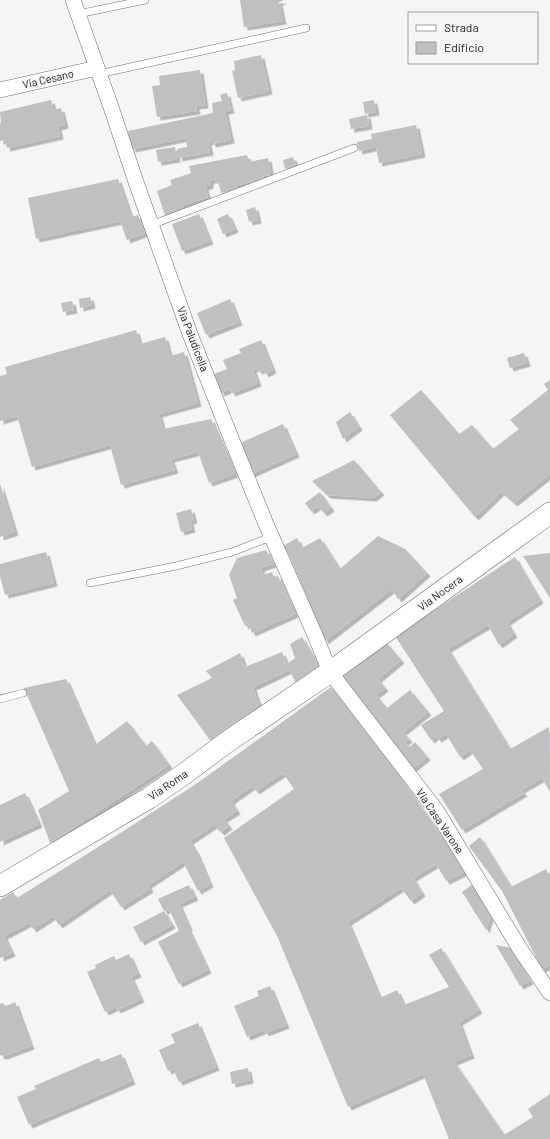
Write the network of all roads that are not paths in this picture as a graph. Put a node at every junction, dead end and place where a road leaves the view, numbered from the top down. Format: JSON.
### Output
{"nodes":[{"id":1,"x":145,"y":0,"type":"edge"},
{"id":2,"x":76,"y":7,"type":"edge"},
{"id":3,"x":306,"y":28,"type":"dead end"},
{"id":4,"x":98,"y":71,"type":"junction"},
{"id":5,"x":0,"y":90,"type":"edge"},
{"id":6,"x":354,"y":148,"type":"dead end"},
{"id":7,"x":151,"y":225,"type":"junction"},
{"id":8,"x":550,"y":513,"type":"edge"},
{"id":9,"x":271,"y":537,"type":"junction"},
{"id":10,"x":90,"y":583,"type":"dead end"},
{"id":11,"x":330,"y":672,"type":"junction"},
{"id":12,"x":23,"y":693,"type":"dead end"},
{"id":13,"x":0,"y":699,"type":"edge"},
{"id":14,"x":0,"y":886,"type":"edge"},
{"id":15,"x":545,"y":974,"type":"edge"},
{"id":16,"x":550,"y":993,"type":"edge"}],
"edges":[{"from":1,"to":2,"type":"lane"},
{"from":2,"to":4,"type":"street","name":"Via Paludicella"},
{"from":3,"to":4,"type":"lane"},
{"from":4,"to":5,"type":"street","name":"Via Cesano"},
{"from":4,"to":7,"type":"street","name":"Via Paludicella"},
{"from":6,"to":7,"type":"lane"},
{"from":7,"to":9,"type":"street","name":"Via Paludicella"},
{"from":8,"to":11,"type":"main road","name":"Via Nocera"},
{"from":9,"to":10,"type":"lane"},
{"from":9,"to":11,"type":"street","name":"Via Paludicella"},
{"from":11,"to":14,"type":"main road","name":"Via Roma"},
{"from":11,"to":15,"type":"street","name":"Via Casa Varone"},
{"from":12,"to":13,"type":"lane"},
{"from":15,"to":16,"type":"street","name":"Via Casa Varone"}]}
